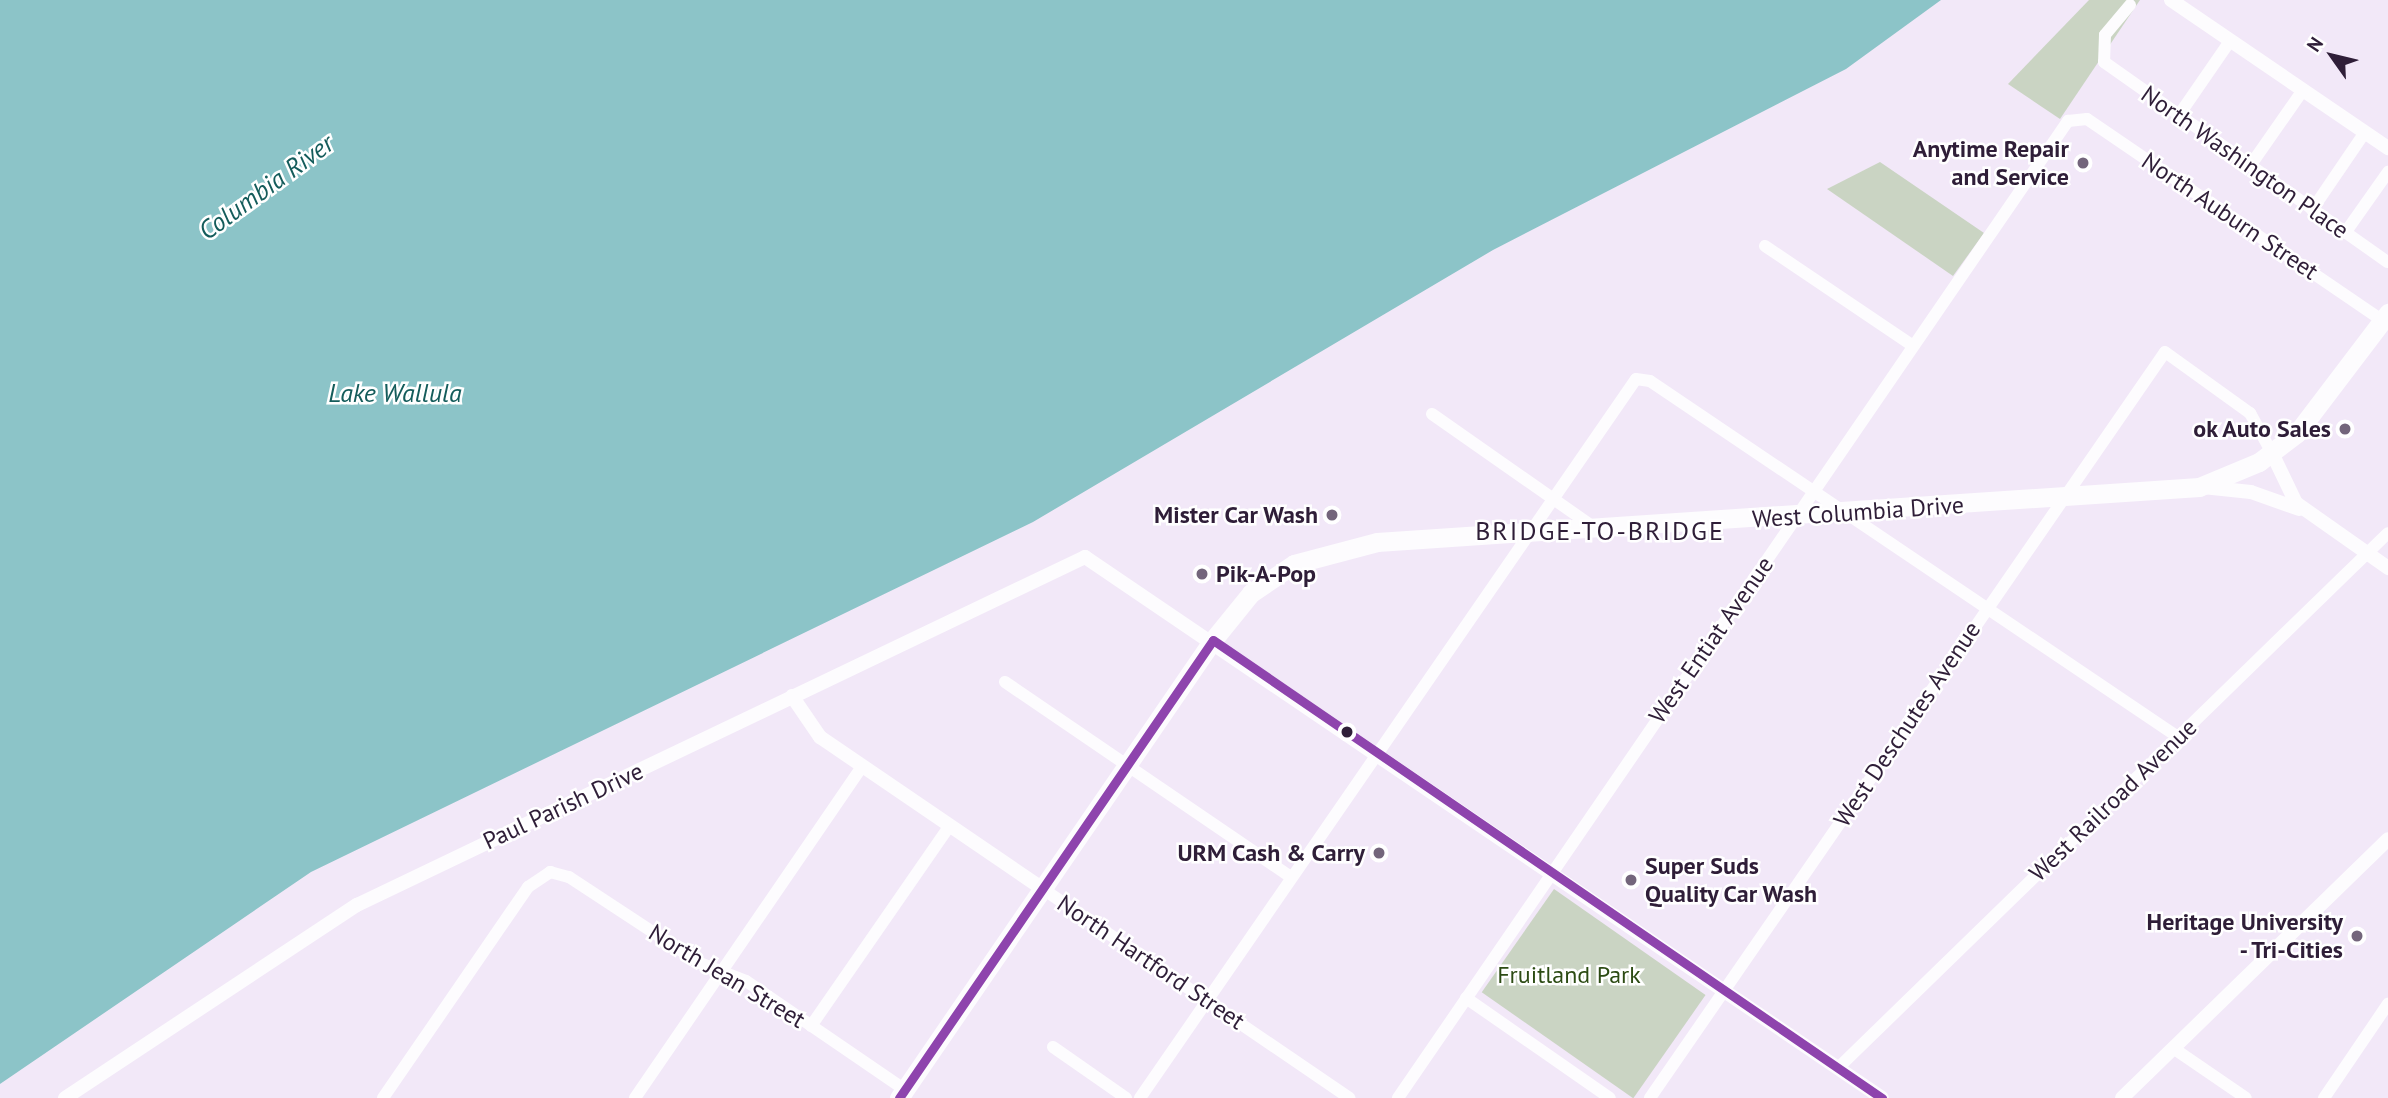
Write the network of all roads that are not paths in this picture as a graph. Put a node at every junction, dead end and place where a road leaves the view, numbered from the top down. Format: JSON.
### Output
{"nodes":[{"id":1,"x":2171,"y":0,"type":"edge"},
{"id":2,"x":2130,"y":5,"type":"dead end"},
{"id":3,"x":2230,"y":41,"type":"junction"},
{"id":4,"x":2303,"y":90,"type":"junction"},
{"id":5,"x":2179,"y":115,"type":"junction"},
{"id":6,"x":2075,"y":117,"type":"joint"},
{"id":7,"x":2365,"y":132,"type":"junction"},
{"id":8,"x":2388,"y":148,"type":"edge"},
{"id":9,"x":2250,"y":166,"type":"junction"},
{"id":10,"x":2388,"y":172,"type":"edge"},
{"id":11,"x":2312,"y":211,"type":"junction"},
{"id":12,"x":2345,"y":233,"type":"junction"},
{"id":13,"x":1765,"y":246,"type":"dead end"},
{"id":14,"x":2387,"y":262,"type":"edge"},
{"id":15,"x":2385,"y":317,"type":"edge"},
{"id":16,"x":1912,"y":345,"type":"junction"},
{"id":17,"x":1432,"y":414,"type":"dead end"},
{"id":18,"x":2272,"y":453,"type":"junction"},
{"id":19,"x":2199,"y":487,"type":"junction"},
{"id":20,"x":1814,"y":490,"type":"junction"},
{"id":21,"x":1550,"y":496,"type":"junction"},
{"id":22,"x":2062,"y":500,"type":"junction"},
{"id":23,"x":1848,"y":513,"type":"junction"},
{"id":24,"x":2309,"y":514,"type":"junction"},
{"id":25,"x":1795,"y":516,"type":"junction"},
{"id":26,"x":1595,"y":528,"type":"junction"},
{"id":27,"x":1526,"y":533,"type":"junction"},
{"id":28,"x":2388,"y":533,"type":"edge"},
{"id":29,"x":2367,"y":554,"type":"junction"},
{"id":30,"x":2388,"y":568,"type":"edge"},
{"id":31,"x":1986,"y":608,"type":"junction"},
{"id":32,"x":1213,"y":640,"type":"junction"},
{"id":33,"x":1004,"y":682,"type":"dead end"},
{"id":34,"x":792,"y":696,"type":"junction"},
{"id":35,"x":2178,"y":737,"type":"junction"},
{"id":36,"x":1376,"y":752,"type":"junction"},
{"id":37,"x":1127,"y":765,"type":"junction"},
{"id":38,"x":862,"y":766,"type":"junction"},
{"id":39,"x":950,"y":825,"type":"junction"},
{"id":40,"x":2388,"y":839,"type":"edge"},
{"id":41,"x":1552,"y":872,"type":"junction"},
{"id":42,"x":1291,"y":877,"type":"junction"},
{"id":43,"x":1043,"y":888,"type":"junction"},
{"id":44,"x":722,"y":971,"type":"junction"},
{"id":45,"x":1724,"y":990,"type":"junction"},
{"id":46,"x":1466,"y":998,"type":"junction"},
{"id":47,"x":1207,"y":1000,"type":"junction"},
{"id":48,"x":2388,"y":1004,"type":"edge"},
{"id":49,"x":811,"y":1026,"type":"junction"},
{"id":50,"x":1053,"y":1047,"type":"dead end"},
{"id":51,"x":2173,"y":1048,"type":"junction"},
{"id":52,"x":1838,"y":1068,"type":"junction"},
{"id":53,"x":902,"y":1094,"type":"edge"},
{"id":54,"x":65,"y":1098,"type":"edge"},
{"id":55,"x":383,"y":1098,"type":"edge"},
{"id":56,"x":635,"y":1098,"type":"edge"},
{"id":57,"x":1126,"y":1098,"type":"edge"},
{"id":58,"x":1140,"y":1098,"type":"edge"},
{"id":59,"x":1349,"y":1098,"type":"edge"},
{"id":60,"x":1398,"y":1098,"type":"edge"},
{"id":61,"x":1610,"y":1098,"type":"edge"},
{"id":62,"x":1650,"y":1098,"type":"edge"},
{"id":63,"x":1882,"y":1098,"type":"edge"},
{"id":64,"x":2122,"y":1098,"type":"edge"},
{"id":65,"x":2246,"y":1098,"type":"edge"},
{"id":66,"x":2324,"y":1098,"type":"edge"}],
"edges":[{"from":1,"to":3,"type":"street"},
{"from":2,"to":5,"type":"street","name":"North Washington Place"},
{"from":3,"to":4,"type":"street"},
{"from":3,"to":5,"type":"street"},
{"from":4,"to":7,"type":"street"},
{"from":4,"to":9,"type":"street"},
{"from":5,"to":9,"type":"street","name":"North Washington Place"},
{"from":6,"to":15,"type":"street","name":"North Auburn Street"},
{"from":6,"to":16,"type":"street","name":"West Entiat Avenue"},
{"from":7,"to":8,"type":"street"},
{"from":7,"to":11,"type":"street"},
{"from":9,"to":11,"type":"street","name":"North Washington Place"},
{"from":10,"to":12,"type":"street"},
{"from":11,"to":12,"type":"street","name":"North Washington Place"},
{"from":12,"to":14,"type":"street","name":"North Washington Place"},
{"from":13,"to":16,"type":"street"},
{"from":15,"to":18,"type":"main road","name":"West Columbia Drive"},
{"from":16,"to":20,"type":"street","name":"West Entiat Avenue"},
{"from":17,"to":21,"type":"street"},
{"from":18,"to":19,"type":"main road","name":"West Columbia Drive"},
{"from":18,"to":22,"type":"street","name":"West Deschutes Avenue"},
{"from":18,"to":24,"type":"street"},
{"from":19,"to":22,"type":"main road","name":"West Columbia Drive"},
{"from":19,"to":24,"type":"street"},
{"from":20,"to":21,"type":"street"},
{"from":20,"to":23,"type":"street"},
{"from":20,"to":25,"type":"street","name":"West Entiat Avenue"},
{"from":21,"to":26,"type":"street"},
{"from":21,"to":27,"type":"street"},
{"from":22,"to":23,"type":"main road","name":"West Columbia Drive"},
{"from":22,"to":31,"type":"street","name":"West Deschutes Avenue"},
{"from":23,"to":25,"type":"main road","name":"West Columbia Drive"},
{"from":23,"to":31,"type":"street"},
{"from":24,"to":29,"type":"street"},
{"from":25,"to":26,"type":"main road","name":"West Columbia Drive"},
{"from":25,"to":41,"type":"street","name":"West Entiat Avenue"},
{"from":26,"to":27,"type":"main road","name":"West Columbia Drive"},
{"from":27,"to":32,"type":"main road","name":"West Columbia Drive"},
{"from":27,"to":36,"type":"street"},
{"from":28,"to":29,"type":"street","name":"West Railroad Avenue"},
{"from":29,"to":30,"type":"street"},
{"from":29,"to":35,"type":"street","name":"West Railroad Avenue"},
{"from":31,"to":35,"type":"street"},
{"from":31,"to":45,"type":"street","name":"West Deschutes Avenue"},
{"from":32,"to":34,"type":"street","name":"Paul Parish Drive"},
{"from":32,"to":36,"type":"street"},
{"from":32,"to":37,"type":"main road","name":"West Columbia Drive"},
{"from":33,"to":37,"type":"street"},
{"from":34,"to":38,"type":"street","name":"North Hartford Street"},
{"from":34,"to":54,"type":"street","name":"Paul Parish Drive"},
{"from":35,"to":52,"type":"street","name":"West Railroad Avenue"},
{"from":36,"to":41,"type":"street"},
{"from":36,"to":42,"type":"street"},
{"from":37,"to":42,"type":"street"},
{"from":37,"to":43,"type":"main road","name":"West Columbia Drive"},
{"from":38,"to":39,"type":"street","name":"North Hartford Street"},
{"from":38,"to":44,"type":"street"},
{"from":39,"to":43,"type":"street","name":"North Hartford Street"},
{"from":39,"to":49,"type":"street"},
{"from":40,"to":51,"type":"street"},
{"from":41,"to":45,"type":"street"},
{"from":41,"to":46,"type":"street","name":"West Entiat Avenue"},
{"from":42,"to":47,"type":"street"},
{"from":43,"to":47,"type":"street","name":"North Hartford Street"},
{"from":43,"to":53,"type":"main road","name":"West Columbia Drive"},
{"from":44,"to":49,"type":"street","name":"North Jean Street"},
{"from":44,"to":55,"type":"street","name":"North Jean Street"},
{"from":44,"to":56,"type":"street"},
{"from":45,"to":52,"type":"street"},
{"from":45,"to":62,"type":"street","name":"West Deschutes Avenue"},
{"from":46,"to":60,"type":"street","name":"West Entiat Avenue"},
{"from":46,"to":61,"type":"street"},
{"from":47,"to":58,"type":"street"},
{"from":47,"to":59,"type":"street","name":"North Hartford Street"},
{"from":48,"to":66,"type":"street"},
{"from":49,"to":53,"type":"street","name":"North Jean Street"},
{"from":50,"to":57,"type":"street"},
{"from":51,"to":64,"type":"street"},
{"from":51,"to":65,"type":"street"},
{"from":52,"to":63,"type":"street"}]}
